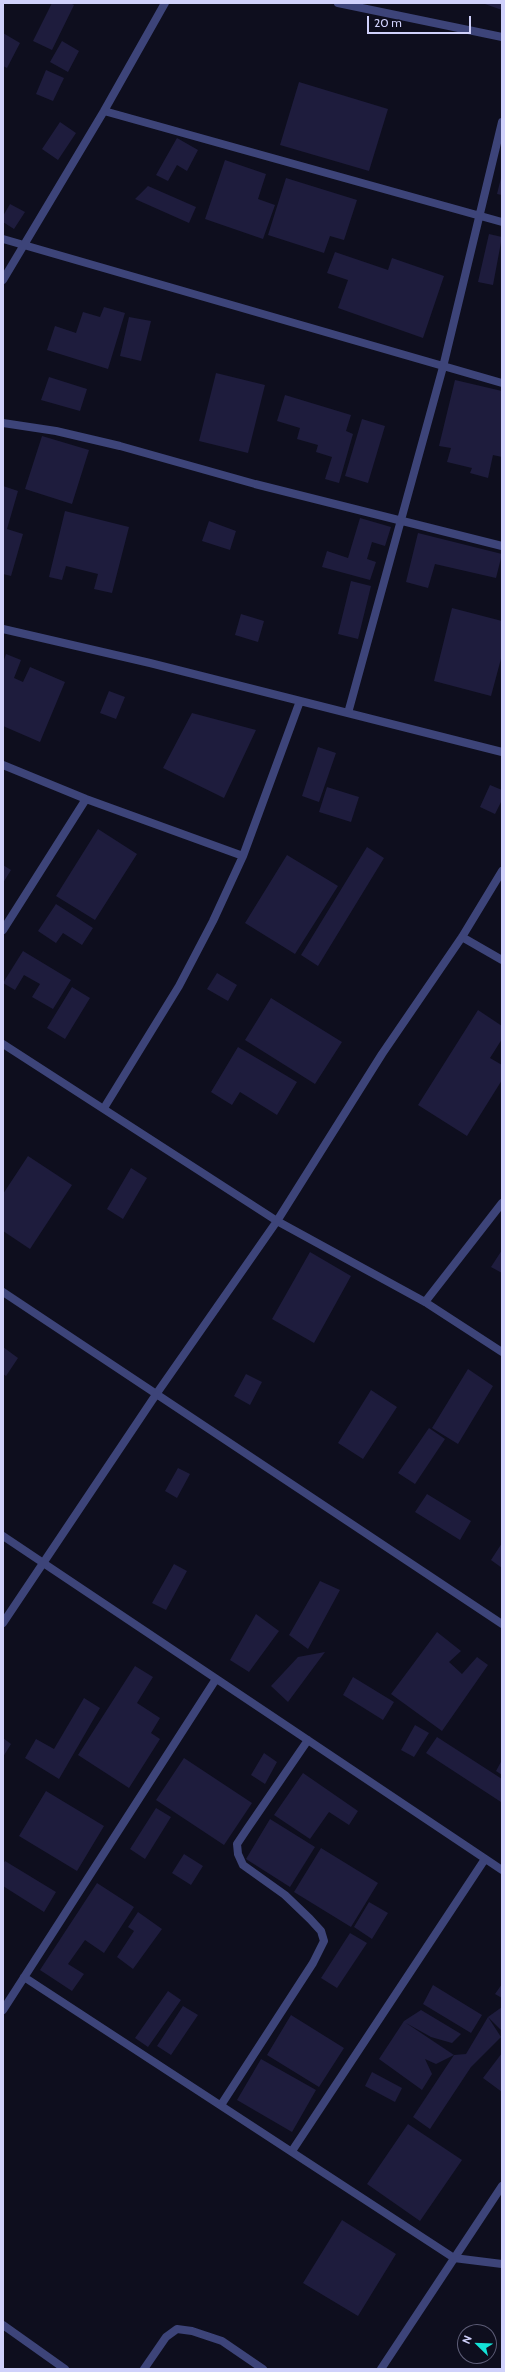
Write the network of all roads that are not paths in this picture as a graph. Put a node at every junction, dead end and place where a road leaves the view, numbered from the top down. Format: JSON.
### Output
{"nodes":[{"id":1,"x":165,"y":3,"type":"edge"},
{"id":2,"x":338,"y":3,"type":"edge"},
{"id":3,"x":502,"y":37,"type":"edge"},
{"id":4,"x":104,"y":111,"type":"junction"},
{"id":5,"x":502,"y":122,"type":"edge"},
{"id":6,"x":481,"y":217,"type":"junction"},
{"id":7,"x":502,"y":222,"type":"edge"},
{"id":8,"x":3,"y":239,"type":"edge"},
{"id":9,"x":24,"y":246,"type":"junction"},
{"id":10,"x":3,"y":280,"type":"edge"},
{"id":11,"x":443,"y":367,"type":"junction"},
{"id":12,"x":502,"y":383,"type":"edge"},
{"id":13,"x":3,"y":423,"type":"edge"},
{"id":14,"x":402,"y":521,"type":"junction"},
{"id":15,"x":502,"y":546,"type":"edge"},
{"id":16,"x":4,"y":631,"type":"edge"},
{"id":17,"x":300,"y":701,"type":"junction"},
{"id":18,"x":348,"y":713,"type":"junction"},
{"id":19,"x":502,"y":752,"type":"edge"},
{"id":20,"x":3,"y":766,"type":"edge"},
{"id":21,"x":86,"y":799,"type":"junction"},
{"id":22,"x":243,"y":856,"type":"junction"},
{"id":23,"x":502,"y":871,"type":"edge"},
{"id":24,"x":3,"y":930,"type":"edge"},
{"id":25,"x":462,"y":937,"type":"junction"},
{"id":26,"x":502,"y":960,"type":"edge"},
{"id":27,"x":3,"y":1044,"type":"edge"},
{"id":28,"x":104,"y":1108,"type":"junction"},
{"id":29,"x":502,"y":1203,"type":"edge"},
{"id":30,"x":277,"y":1221,"type":"junction"},
{"id":31,"x":3,"y":1292,"type":"edge"},
{"id":32,"x":425,"y":1302,"type":"junction"},
{"id":33,"x":502,"y":1352,"type":"edge"},
{"id":34,"x":157,"y":1393,"type":"junction"},
{"id":35,"x":3,"y":1536,"type":"edge"},
{"id":36,"x":44,"y":1562,"type":"junction"},
{"id":37,"x":3,"y":1623,"type":"edge"},
{"id":38,"x":502,"y":1624,"type":"edge"},
{"id":39,"x":216,"y":1679,"type":"junction"},
{"id":40,"x":308,"y":1740,"type":"junction"},
{"id":41,"x":486,"y":1859,"type":"junction"},
{"id":42,"x":502,"y":1870,"type":"edge"},
{"id":43,"x":24,"y":1978,"type":"junction"},
{"id":44,"x":3,"y":2010,"type":"edge"},
{"id":45,"x":221,"y":2105,"type":"junction"},
{"id":46,"x":292,"y":2151,"type":"junction"},
{"id":47,"x":502,"y":2186,"type":"edge"},
{"id":48,"x":454,"y":2258,"type":"junction"},
{"id":49,"x":502,"y":2264,"type":"edge"},
{"id":50,"x":3,"y":2325,"type":"edge"},
{"id":51,"x":64,"y":2369,"type":"edge"},
{"id":52,"x":144,"y":2369,"type":"edge"},
{"id":53,"x":264,"y":2369,"type":"edge"},
{"id":54,"x":381,"y":2369,"type":"edge"}],
"edges":[{"from":1,"to":4,"type":"street"},
{"from":2,"to":3,"type":"street"},
{"from":4,"to":6,"type":"street"},
{"from":4,"to":9,"type":"street"},
{"from":5,"to":6,"type":"street"},
{"from":6,"to":7,"type":"street"},
{"from":6,"to":11,"type":"street"},
{"from":8,"to":9,"type":"street"},
{"from":9,"to":10,"type":"street"},
{"from":9,"to":11,"type":"street"},
{"from":11,"to":12,"type":"street"},
{"from":11,"to":14,"type":"street"},
{"from":13,"to":14,"type":"street"},
{"from":14,"to":15,"type":"street"},
{"from":14,"to":18,"type":"street"},
{"from":16,"to":17,"type":"street"},
{"from":17,"to":18,"type":"street"},
{"from":17,"to":22,"type":"street"},
{"from":18,"to":19,"type":"street"},
{"from":20,"to":21,"type":"street"},
{"from":21,"to":22,"type":"street"},
{"from":21,"to":24,"type":"street"},
{"from":22,"to":28,"type":"street"},
{"from":23,"to":25,"type":"street"},
{"from":25,"to":26,"type":"street"},
{"from":25,"to":30,"type":"street"},
{"from":27,"to":28,"type":"street"},
{"from":28,"to":30,"type":"street"},
{"from":29,"to":32,"type":"street"},
{"from":30,"to":32,"type":"street"},
{"from":30,"to":34,"type":"street"},
{"from":31,"to":34,"type":"street"},
{"from":32,"to":33,"type":"street"},
{"from":34,"to":36,"type":"street"},
{"from":34,"to":38,"type":"street"},
{"from":35,"to":36,"type":"street"},
{"from":36,"to":37,"type":"street"},
{"from":36,"to":39,"type":"street"},
{"from":39,"to":40,"type":"street"},
{"from":39,"to":43,"type":"street"},
{"from":40,"to":41,"type":"street"},
{"from":40,"to":45,"type":"street"},
{"from":41,"to":42,"type":"street"},
{"from":41,"to":46,"type":"street"},
{"from":43,"to":44,"type":"street"},
{"from":43,"to":45,"type":"street"},
{"from":45,"to":46,"type":"street"},
{"from":46,"to":48,"type":"street"},
{"from":47,"to":48,"type":"street"},
{"from":48,"to":49,"type":"street"},
{"from":48,"to":54,"type":"street"},
{"from":50,"to":51,"type":"street"},
{"from":52,"to":53,"type":"street"}]}
